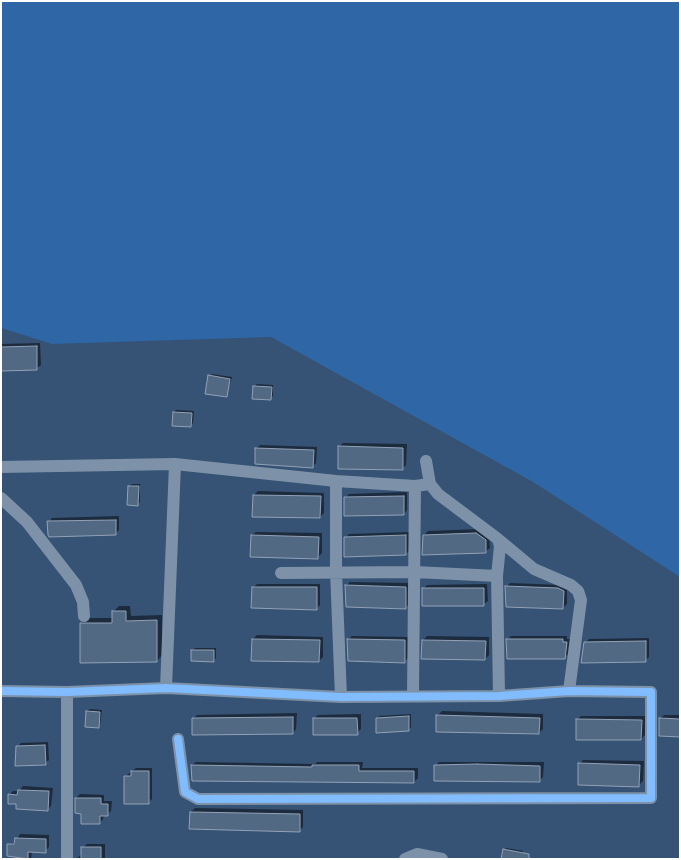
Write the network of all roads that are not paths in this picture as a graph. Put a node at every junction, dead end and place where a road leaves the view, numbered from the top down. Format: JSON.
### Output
{"nodes":[{"id":1,"x":426,"y":461,"type":"dead end"},
{"id":2,"x":175,"y":464,"type":"junction"},
{"id":3,"x":1,"y":466,"type":"edge"},
{"id":4,"x":336,"y":481,"type":"junction"},
{"id":5,"x":430,"y":484,"type":"junction"},
{"id":6,"x":415,"y":486,"type":"junction"},
{"id":7,"x":1,"y":498,"type":"edge"},
{"id":8,"x":498,"y":539,"type":"junction"},
{"id":9,"x":336,"y":571,"type":"junction"},
{"id":10,"x":415,"y":572,"type":"junction"},
{"id":11,"x":281,"y":573,"type":"dead end"},
{"id":12,"x":497,"y":576,"type":"junction"},
{"id":13,"x":84,"y":616,"type":"dead end"},
{"id":14,"x":166,"y":688,"type":"junction"},
{"id":15,"x":1,"y":691,"type":"edge"},
{"id":16,"x":569,"y":691,"type":"junction"},
{"id":17,"x":67,"y":692,"type":"junction"},
{"id":18,"x":413,"y":695,"type":"junction"},
{"id":19,"x":499,"y":696,"type":"junction"},
{"id":20,"x":341,"y":697,"type":"junction"},
{"id":21,"x":178,"y":739,"type":"dead end"},
{"id":22,"x":68,"y":859,"type":"edge"},
{"id":23,"x":406,"y":859,"type":"edge"},
{"id":24,"x":442,"y":859,"type":"edge"}],
"edges":[{"from":1,"to":5,"type":"street"},
{"from":2,"to":3,"type":"street"},
{"from":2,"to":4,"type":"street"},
{"from":2,"to":14,"type":"street"},
{"from":4,"to":6,"type":"street"},
{"from":4,"to":9,"type":"street"},
{"from":5,"to":6,"type":"street"},
{"from":5,"to":8,"type":"street"},
{"from":6,"to":10,"type":"street"},
{"from":7,"to":13,"type":"street"},
{"from":8,"to":12,"type":"street"},
{"from":8,"to":16,"type":"street"},
{"from":9,"to":10,"type":"street"},
{"from":9,"to":11,"type":"street"},
{"from":9,"to":20,"type":"street"},
{"from":10,"to":12,"type":"street"},
{"from":10,"to":18,"type":"street"},
{"from":12,"to":19,"type":"street"},
{"from":14,"to":17,"type":"street"},
{"from":14,"to":20,"type":"street"},
{"from":15,"to":17,"type":"street"},
{"from":16,"to":19,"type":"street"},
{"from":16,"to":21,"type":"street"},
{"from":17,"to":22,"type":"street"},
{"from":18,"to":19,"type":"street"},
{"from":18,"to":20,"type":"street"},
{"from":23,"to":24,"type":"street"}]}
